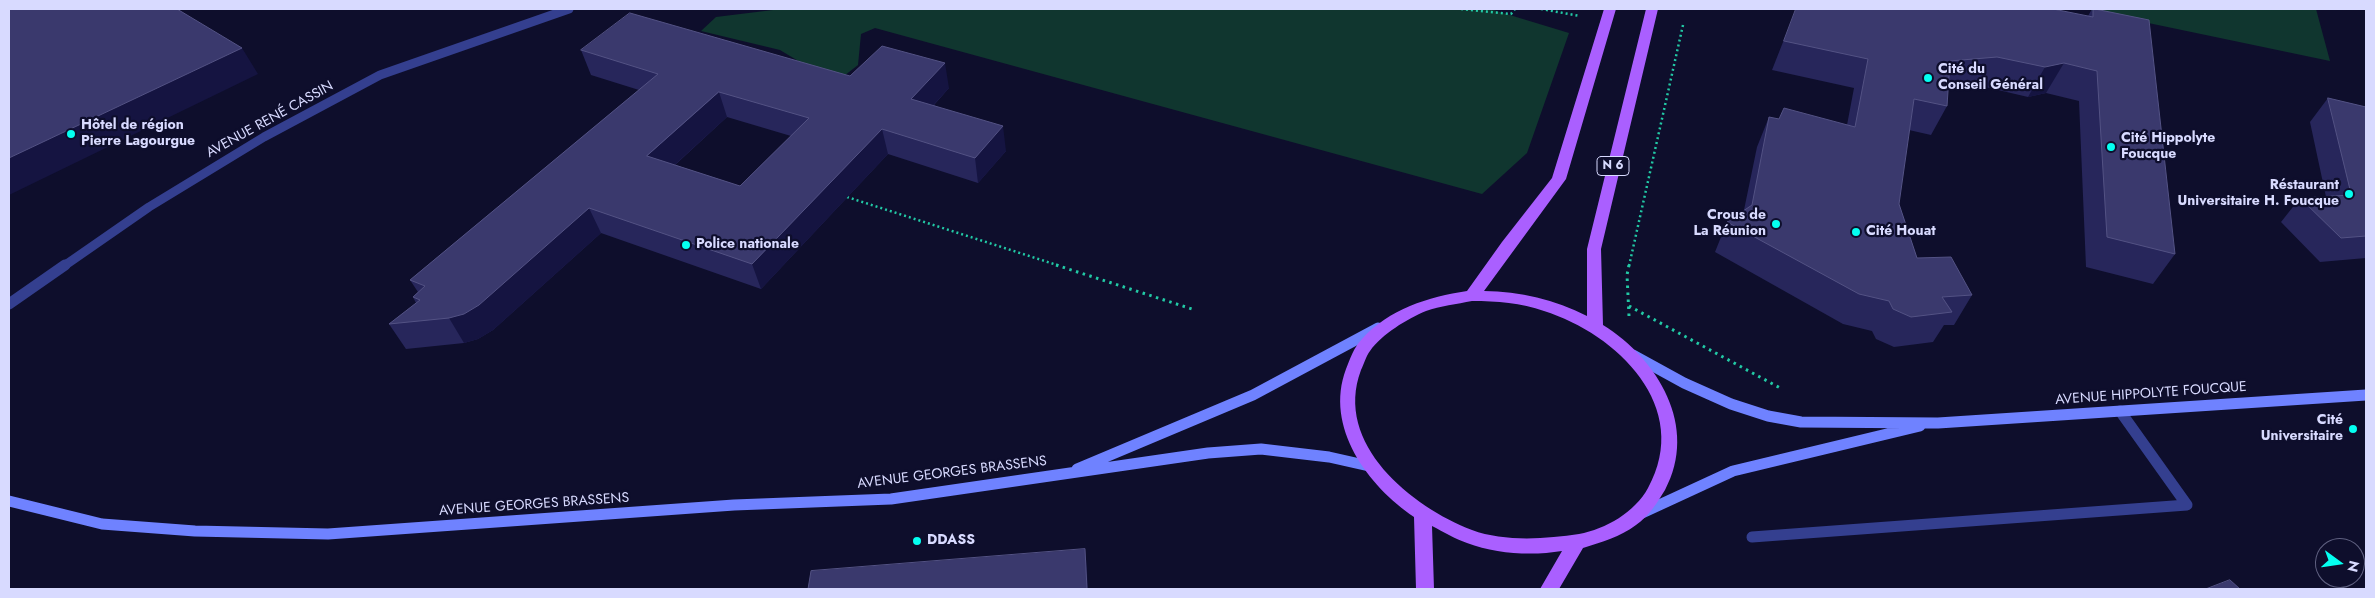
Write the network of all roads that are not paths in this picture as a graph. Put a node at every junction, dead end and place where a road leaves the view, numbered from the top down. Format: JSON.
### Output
{"nodes":[{"id":1,"x":569,"y":9,"type":"edge"},
{"id":2,"x":1610,"y":9,"type":"edge"},
{"id":3,"x":1652,"y":9,"type":"edge"},
{"id":4,"x":1472,"y":296,"type":"junction"},
{"id":5,"x":9,"y":304,"type":"edge"},
{"id":6,"x":1394,"y":319,"type":"junction"},
{"id":7,"x":1595,"y":327,"type":"junction"},
{"id":8,"x":1632,"y":354,"type":"junction"},
{"id":9,"x":2366,"y":395,"type":"edge"},
{"id":10,"x":2120,"y":411,"type":"junction"},
{"id":11,"x":1938,"y":423,"type":"junction"},
{"id":12,"x":1369,"y":466,"type":"junction"},
{"id":13,"x":1062,"y":476,"type":"junction"},
{"id":14,"x":9,"y":501,"type":"edge"},
{"id":15,"x":1423,"y":515,"type":"junction"},
{"id":16,"x":1634,"y":517,"type":"junction"},
{"id":17,"x":1752,"y":537,"type":"dead end"},
{"id":18,"x":1577,"y":543,"type":"junction"},
{"id":19,"x":1426,"y":589,"type":"edge"},
{"id":20,"x":1548,"y":589,"type":"edge"}],
"edges":[{"from":1,"to":5,"type":"street","name":"AVENUE RENÉ CASSIN"},
{"from":2,"to":4,"type":"main road"},
{"from":3,"to":7,"type":"main road","number":"N 6"},
{"from":4,"to":6,"type":"main road"},
{"from":4,"to":7,"type":"main road"},
{"from":6,"to":12,"type":"main road"},
{"from":6,"to":13,"type":"street","name":"AVENUE GEORGES BRASSENS"},
{"from":7,"to":8,"type":"main road"},
{"from":8,"to":11,"type":"street","name":"AVENUE HIPPOLYTE FOUCQUE"},
{"from":8,"to":16,"type":"main road"},
{"from":9,"to":10,"type":"street","name":"AVENUE HIPPOLYTE FOUCQUE"},
{"from":10,"to":11,"type":"street","name":"AVENUE HIPPOLYTE FOUCQUE"},
{"from":10,"to":17,"type":"street"},
{"from":11,"to":16,"type":"street","name":"AVENUE HIPPOLYTE FOUCQUE"},
{"from":12,"to":13,"type":"street","name":"AVENUE GEORGES BRASSENS"},
{"from":12,"to":15,"type":"main road"},
{"from":13,"to":14,"type":"street","name":"AVENUE GEORGES BRASSENS"},
{"from":15,"to":18,"type":"main road"},
{"from":15,"to":19,"type":"main road"},
{"from":16,"to":18,"type":"main road"},
{"from":18,"to":20,"type":"main road"}]}
